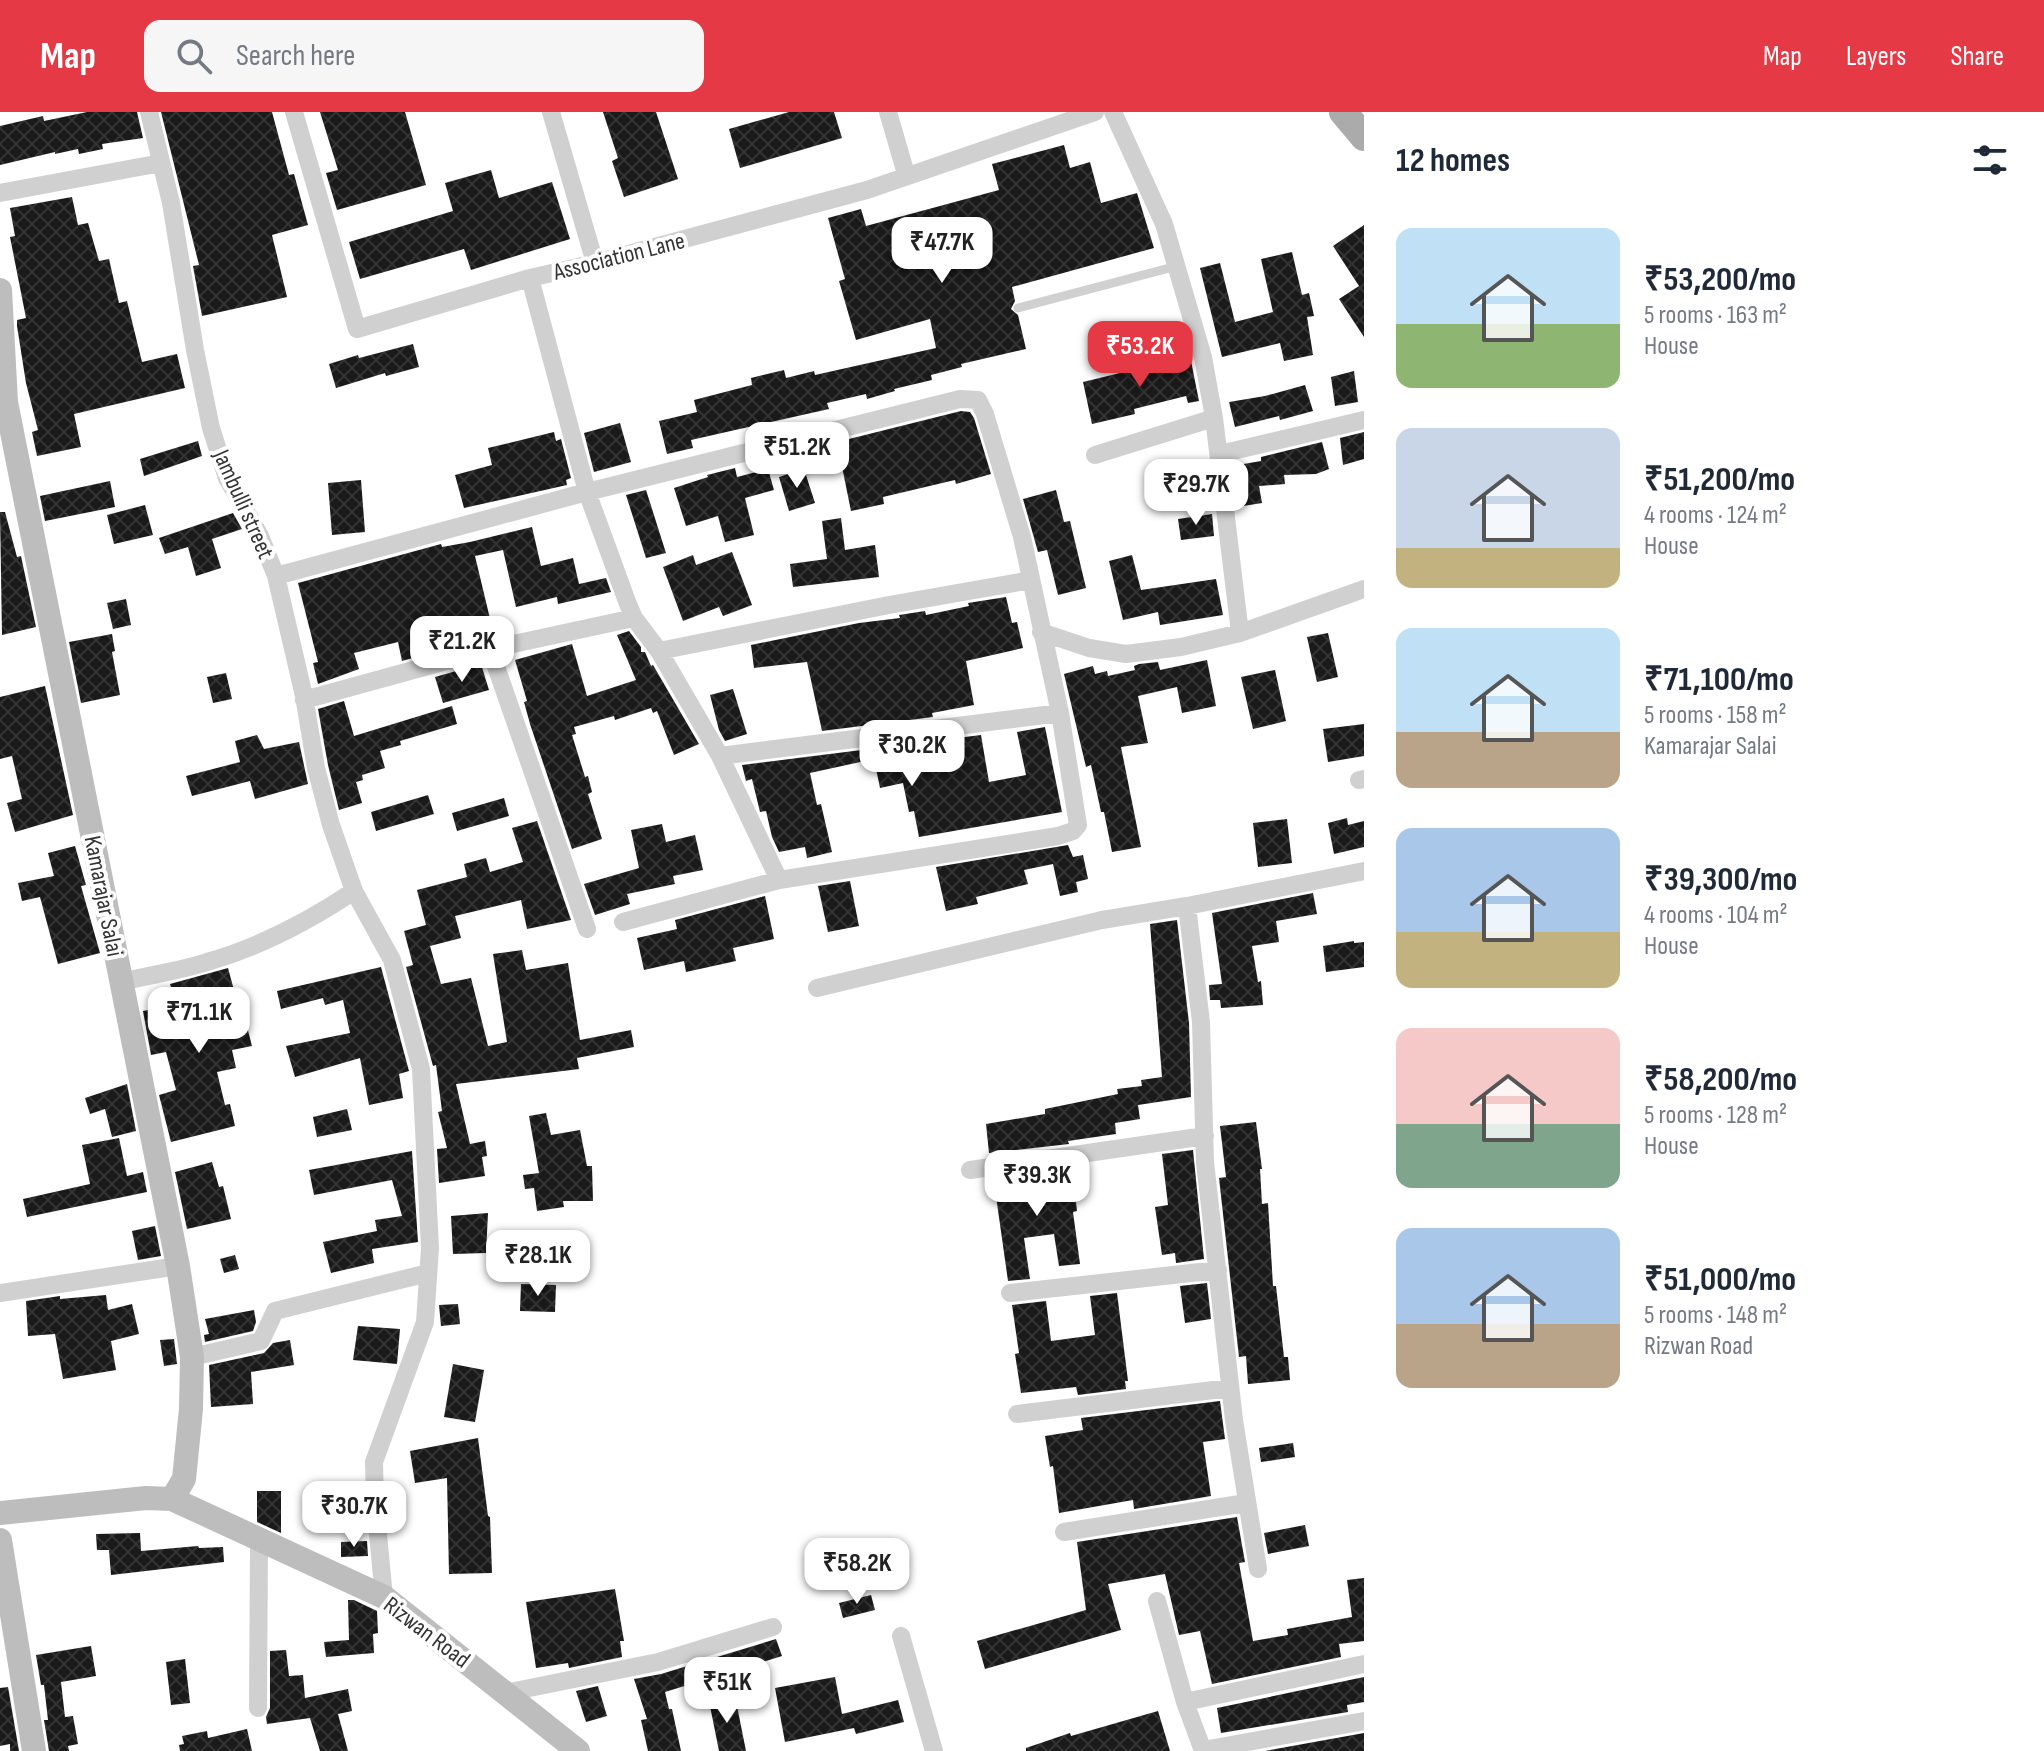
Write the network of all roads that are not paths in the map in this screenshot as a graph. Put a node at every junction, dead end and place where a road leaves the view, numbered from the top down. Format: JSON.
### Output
{"nodes":[{"id":1,"x":149,"y":112,"type":"edge"},
{"id":2,"x":294,"y":112,"type":"edge"},
{"id":3,"x":551,"y":112,"type":"edge"},
{"id":4,"x":888,"y":112,"type":"edge"},
{"id":5,"x":1095,"y":112,"type":"edge"},
{"id":6,"x":1113,"y":112,"type":"edge"},
{"id":7,"x":1343,"y":112,"type":"edge"},
{"id":8,"x":1364,"y":137,"type":"edge"},
{"id":9,"x":161,"y":163,"type":"junction"},
{"id":10,"x":906,"y":174,"type":"junction"},
{"id":11,"x":0,"y":193,"type":"edge"},
{"id":12,"x":595,"y":263,"type":"junction"},
{"id":13,"x":1177,"y":266,"type":"junction"},
{"id":14,"x":530,"y":278,"type":"junction"},
{"id":15,"x":0,"y":290,"type":"edge"},
{"id":16,"x":1018,"y":308,"type":"dead end"},
{"id":17,"x":3,"y":403,"type":"edge"},
{"id":18,"x":1214,"y":418,"type":"junction"},
{"id":19,"x":1364,"y":420,"type":"edge"},
{"id":20,"x":1220,"y":454,"type":"junction"},
{"id":21,"x":1095,"y":455,"type":"dead end"},
{"id":22,"x":587,"y":492,"type":"junction"},
{"id":23,"x":276,"y":576,"type":"junction"},
{"id":24,"x":1031,"y":580,"type":"junction"},
{"id":25,"x":1364,"y":589,"type":"edge"},
{"id":26,"x":634,"y":618,"type":"junction"},
{"id":27,"x":1041,"y":632,"type":"junction"},
{"id":28,"x":1240,"y":633,"type":"junction"},
{"id":29,"x":490,"y":649,"type":"junction"},
{"id":30,"x":659,"y":651,"type":"junction"},
{"id":31,"x":304,"y":700,"type":"junction"},
{"id":32,"x":1060,"y":713,"type":"junction"},
{"id":33,"x":720,"y":756,"type":"junction"},
{"id":34,"x":1364,"y":871,"type":"edge"},
{"id":35,"x":779,"y":880,"type":"junction"},
{"id":36,"x":354,"y":891,"type":"junction"},
{"id":37,"x":1187,"y":906,"type":"junction"},
{"id":38,"x":623,"y":922,"type":"dead end"},
{"id":39,"x":587,"y":929,"type":"dead end"},
{"id":40,"x":121,"y":982,"type":"junction"},
{"id":41,"x":817,"y":988,"type":"dead end"},
{"id":42,"x":1205,"y":1136,"type":"junction"},
{"id":43,"x":970,"y":1170,"type":"dead end"},
{"id":44,"x":178,"y":1266,"type":"junction"},
{"id":45,"x":1218,"y":1270,"type":"junction"},
{"id":46,"x":428,"y":1273,"type":"junction"},
{"id":47,"x":0,"y":1293,"type":"edge"},
{"id":48,"x":1010,"y":1293,"type":"dead end"},
{"id":49,"x":192,"y":1357,"type":"junction"},
{"id":50,"x":1230,"y":1388,"type":"junction"},
{"id":51,"x":1017,"y":1414,"type":"dead end"},
{"id":52,"x":172,"y":1499,"type":"junction"},
{"id":53,"x":1246,"y":1503,"type":"junction"},
{"id":54,"x":0,"y":1513,"type":"edge"},
{"id":55,"x":1064,"y":1532,"type":"dead end"},
{"id":56,"x":0,"y":1540,"type":"edge"},
{"id":57,"x":259,"y":1541,"type":"junction"},
{"id":58,"x":1258,"y":1569,"type":"dead end"},
{"id":59,"x":384,"y":1597,"type":"junction"},
{"id":60,"x":1157,"y":1601,"type":"dead end"},
{"id":61,"x":773,"y":1627,"type":"dead end"},
{"id":62,"x":901,"y":1636,"type":"dead end"},
{"id":63,"x":1364,"y":1664,"type":"edge"},
{"id":64,"x":505,"y":1693,"type":"junction"},
{"id":65,"x":1185,"y":1702,"type":"junction"},
{"id":66,"x":258,"y":1708,"type":"dead end"},
{"id":67,"x":1364,"y":1721,"type":"edge"},
{"id":68,"x":1203,"y":1750,"type":"edge"},
{"id":69,"x":34,"y":1751,"type":"edge"},
{"id":70,"x":578,"y":1751,"type":"edge"},
{"id":71,"x":934,"y":1751,"type":"edge"}],
"edges":[{"from":1,"to":9,"type":"street","name":"Jambulli street"},
{"from":2,"to":14,"type":"street","name":"Association Lane"},
{"from":3,"to":12,"type":"street"},
{"from":4,"to":10,"type":"street"},
{"from":5,"to":10,"type":"street","name":"Association Lane"},
{"from":6,"to":13,"type":"street"},
{"from":7,"to":8,"type":"main road"},
{"from":9,"to":11,"type":"street"},
{"from":9,"to":23,"type":"street","name":"Jambulli street"},
{"from":10,"to":12,"type":"street","name":"Association Lane"},
{"from":12,"to":14,"type":"street","name":"Association Lane"},
{"from":13,"to":16,"type":"lane"},
{"from":13,"to":18,"type":"street"},
{"from":14,"to":22,"type":"street"},
{"from":15,"to":17,"type":"street","name":"Kamarajar Salai"},
{"from":17,"to":40,"type":"street","name":"Kamarajar Salai"},
{"from":18,"to":20,"type":"street"},
{"from":18,"to":21,"type":"street"},
{"from":19,"to":20,"type":"street"},
{"from":20,"to":28,"type":"street"},
{"from":22,"to":23,"type":"street"},
{"from":22,"to":24,"type":"street"},
{"from":22,"to":26,"type":"street"},
{"from":23,"to":31,"type":"street","name":"Jambulli street"},
{"from":24,"to":27,"type":"street"},
{"from":24,"to":30,"type":"street"},
{"from":25,"to":28,"type":"street"},
{"from":26,"to":29,"type":"street"},
{"from":26,"to":30,"type":"street"},
{"from":27,"to":28,"type":"street"},
{"from":27,"to":32,"type":"street"},
{"from":29,"to":31,"type":"street"},
{"from":29,"to":39,"type":"street"},
{"from":30,"to":33,"type":"street"},
{"from":31,"to":36,"type":"street","name":"Jambulli street"},
{"from":32,"to":33,"type":"street"},
{"from":32,"to":35,"type":"street"},
{"from":33,"to":35,"type":"street"},
{"from":34,"to":37,"type":"street"},
{"from":35,"to":38,"type":"street"},
{"from":36,"to":40,"type":"street"},
{"from":36,"to":46,"type":"street","name":"Jambulli street"},
{"from":37,"to":41,"type":"street"},
{"from":37,"to":42,"type":"street"},
{"from":40,"to":44,"type":"street","name":"Kamarajar Salai"},
{"from":42,"to":43,"type":"street"},
{"from":42,"to":45,"type":"street"},
{"from":44,"to":47,"type":"street"},
{"from":44,"to":49,"type":"street","name":"Kamarajar Salai"},
{"from":45,"to":48,"type":"street"},
{"from":45,"to":50,"type":"street"},
{"from":46,"to":49,"type":"street"},
{"from":46,"to":59,"type":"street","name":"Jambulli street"},
{"from":49,"to":52,"type":"street","name":"Kamarajar Salai"},
{"from":50,"to":51,"type":"street"},
{"from":50,"to":53,"type":"street"},
{"from":52,"to":54,"type":"street"},
{"from":52,"to":57,"type":"street","name":"Rizwan Road"},
{"from":53,"to":55,"type":"street"},
{"from":53,"to":58,"type":"street"},
{"from":56,"to":69,"type":"street"},
{"from":57,"to":59,"type":"street","name":"Rizwan Road"},
{"from":57,"to":66,"type":"street"},
{"from":59,"to":64,"type":"street","name":"Rizwan Road"},
{"from":60,"to":65,"type":"street"},
{"from":61,"to":64,"type":"street"},
{"from":62,"to":71,"type":"street"},
{"from":63,"to":65,"type":"street"},
{"from":64,"to":70,"type":"street","name":"Rizwan Road"},
{"from":65,"to":68,"type":"street"},
{"from":67,"to":68,"type":"street"}]}
